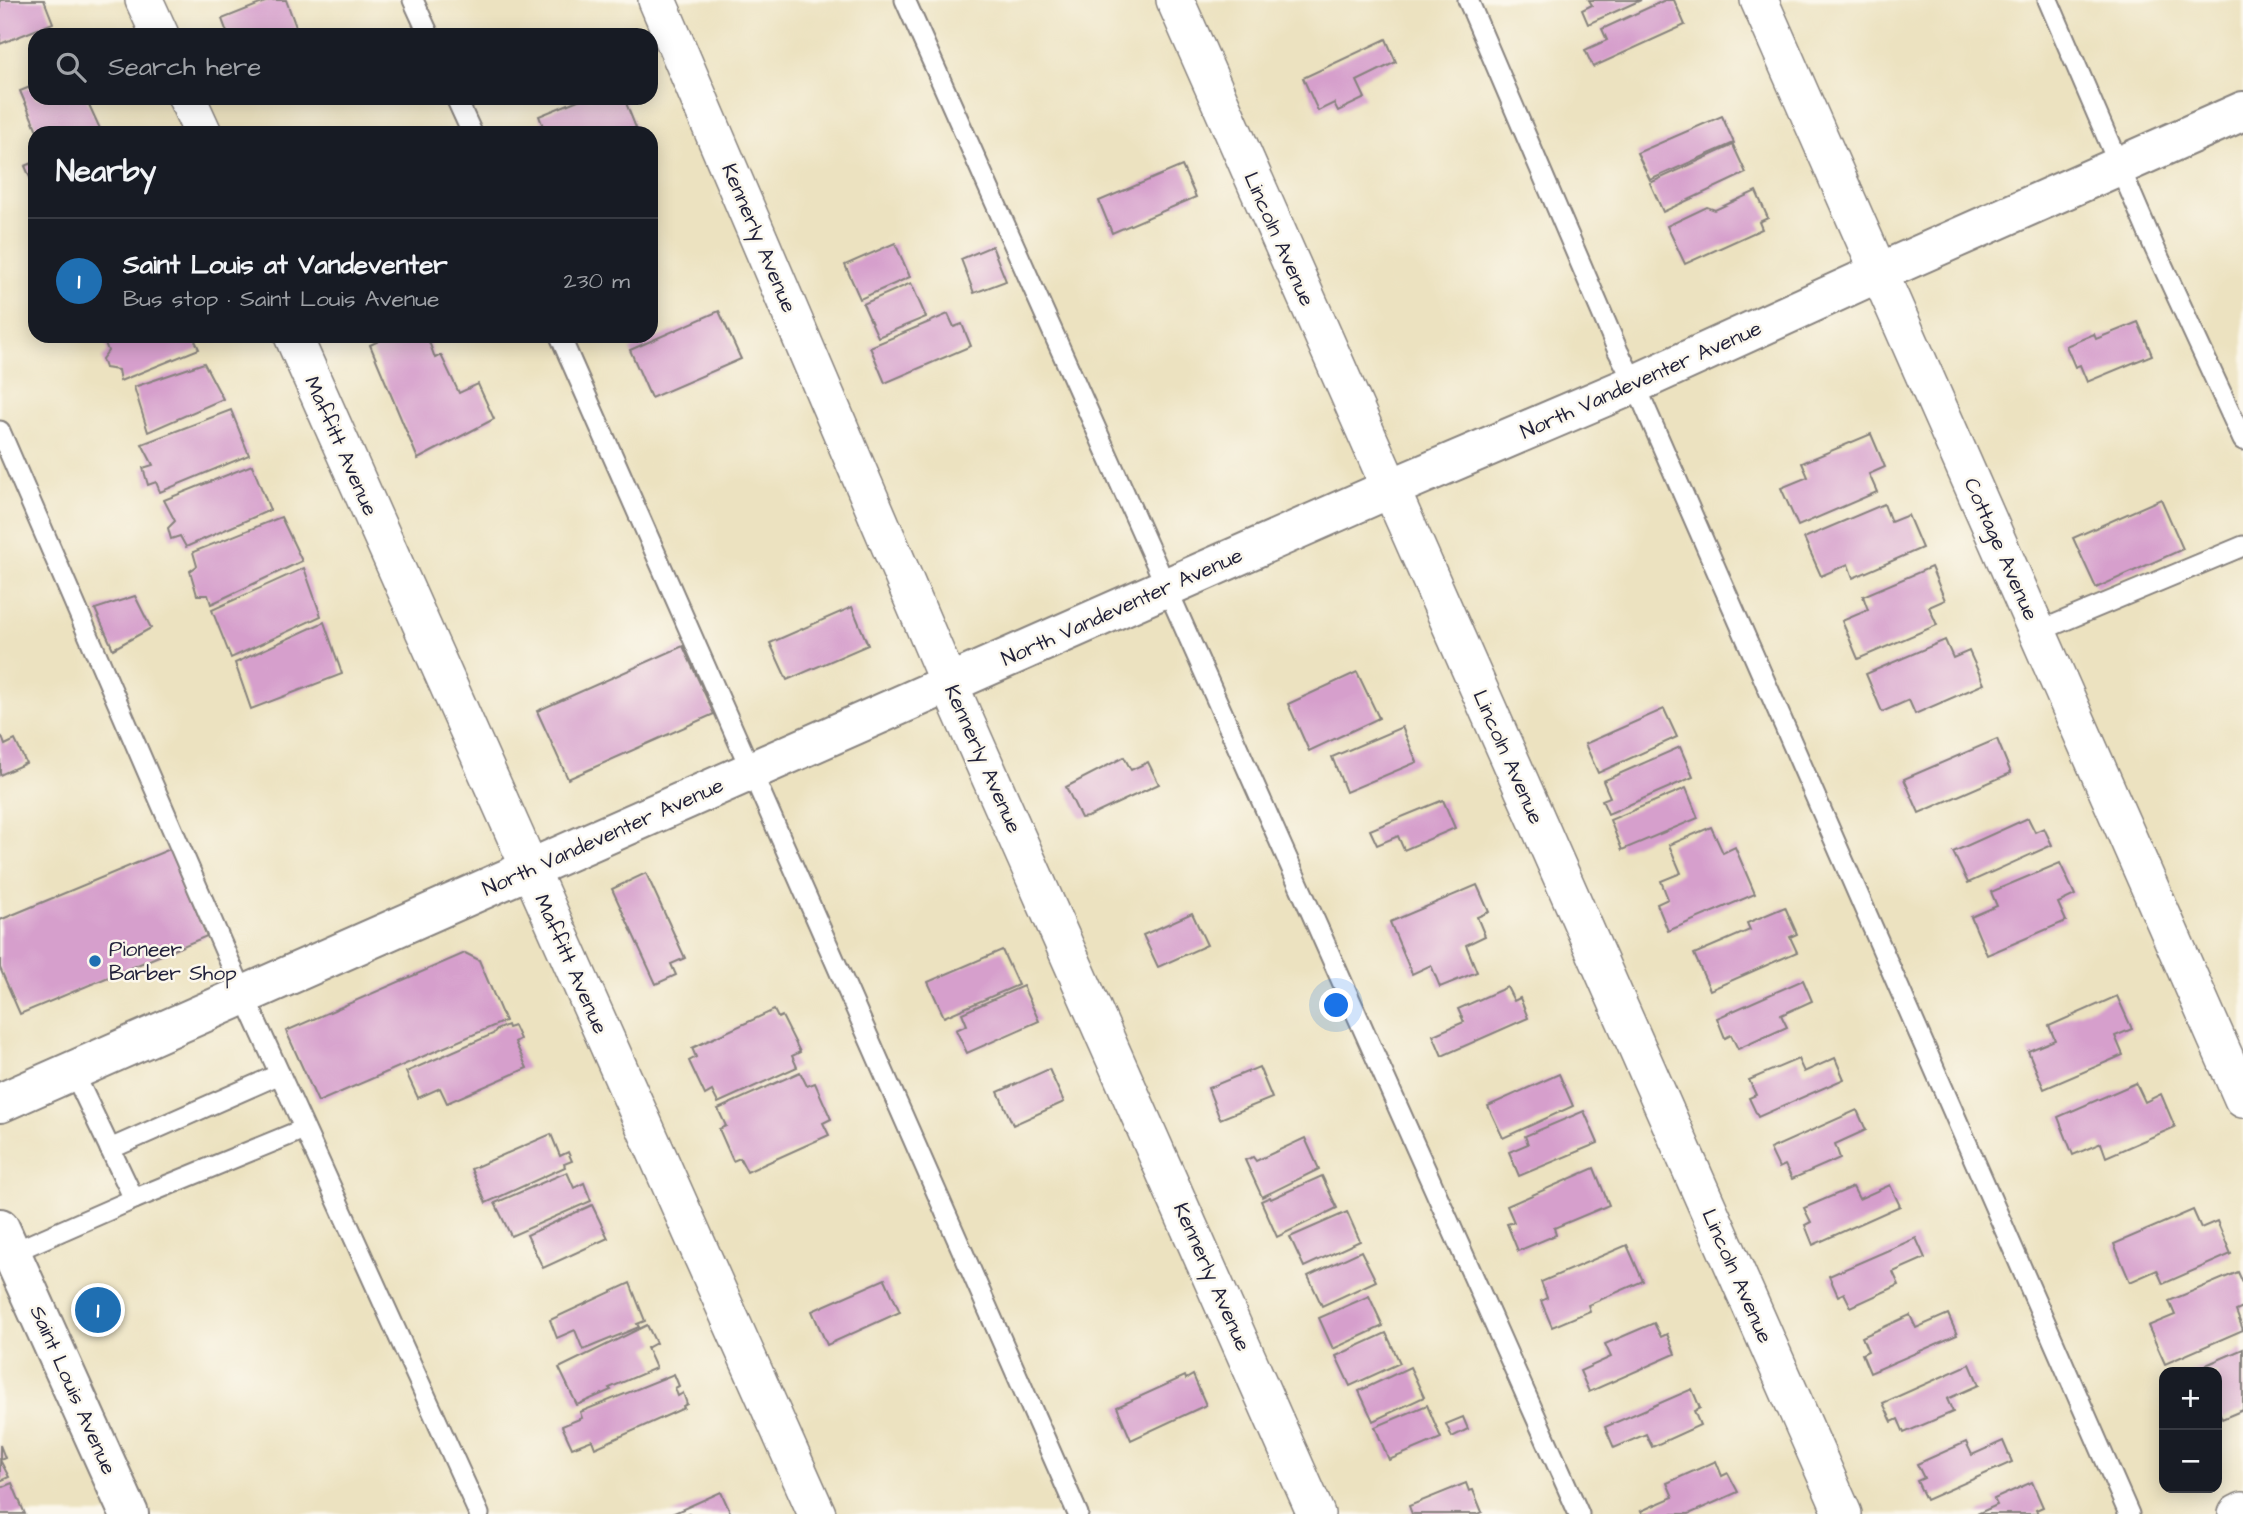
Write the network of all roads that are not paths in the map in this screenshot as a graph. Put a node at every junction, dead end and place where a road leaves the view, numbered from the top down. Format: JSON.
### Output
{"nodes":[{"id":1,"x":144,"y":0,"type":"edge"},
{"id":2,"x":413,"y":0,"type":"edge"},
{"id":3,"x":657,"y":0,"type":"edge"},
{"id":4,"x":905,"y":0,"type":"edge"},
{"id":5,"x":1175,"y":0,"type":"edge"},
{"id":6,"x":1468,"y":0,"type":"edge"},
{"id":7,"x":1759,"y":0,"type":"edge"},
{"id":8,"x":2048,"y":0,"type":"edge"},
{"id":9,"x":157,"y":28,"type":"edge"},
{"id":10,"x":426,"y":28,"type":"edge"},
{"id":11,"x":190,"y":105,"type":"edge"},
{"id":12,"x":459,"y":105,"type":"edge"},
{"id":13,"x":2243,"y":111,"type":"edge"},
{"id":14,"x":200,"y":126,"type":"edge"},
{"id":15,"x":469,"y":126,"type":"edge"},
{"id":16,"x":2119,"y":166,"type":"junction"},
{"id":17,"x":1878,"y":273,"type":"junction"},
{"id":18,"x":296,"y":343,"type":"edge"},
{"id":19,"x":564,"y":343,"type":"edge"},
{"id":20,"x":1635,"y":384,"type":"junction"},
{"id":21,"x":0,"y":431,"type":"edge"},
{"id":22,"x":2243,"y":440,"type":"edge"},
{"id":23,"x":1389,"y":489,"type":"junction"},
{"id":24,"x":2243,"y":546,"type":"edge"},
{"id":25,"x":1166,"y":588,"type":"junction"},
{"id":26,"x":2037,"y":632,"type":"junction"},
{"id":27,"x":949,"y":684,"type":"junction"},
{"id":28,"x":751,"y":771,"type":"junction"},
{"id":29,"x":529,"y":870,"type":"junction"},
{"id":30,"x":244,"y":995,"type":"junction"},
{"id":31,"x":73,"y":1070,"type":"junction"},
{"id":32,"x":280,"y":1074,"type":"junction"},
{"id":33,"x":2243,"y":1099,"type":"edge"},
{"id":34,"x":0,"y":1103,"type":"edge"},
{"id":35,"x":304,"y":1129,"type":"junction"},
{"id":36,"x":110,"y":1149,"type":"junction"},
{"id":37,"x":134,"y":1199,"type":"junction"},
{"id":38,"x":6,"y":1241,"type":"edge"},
{"id":39,"x":2243,"y":1511,"type":"edge"},
{"id":40,"x":130,"y":1514,"type":"edge"},
{"id":41,"x":479,"y":1514,"type":"edge"},
{"id":42,"x":817,"y":1514,"type":"edge"},
{"id":43,"x":1078,"y":1514,"type":"edge"},
{"id":44,"x":1316,"y":1514,"type":"edge"},
{"id":45,"x":1579,"y":1514,"type":"edge"},
{"id":46,"x":1843,"y":1514,"type":"edge"},
{"id":47,"x":2129,"y":1514,"type":"edge"},
{"id":48,"x":2237,"y":1514,"type":"edge"}],
"edges":[{"from":1,"to":9,"type":"street"},
{"from":2,"to":10,"type":"lane"},
{"from":3,"to":27,"type":"street","name":"Kennerly Avenue"},
{"from":4,"to":25,"type":"lane"},
{"from":5,"to":23,"type":"street","name":"Lincoln Avenue"},
{"from":6,"to":20,"type":"lane"},
{"from":7,"to":17,"type":"street","name":"Cottage Avenue"},
{"from":8,"to":16,"type":"lane"},
{"from":11,"to":14,"type":"street"},
{"from":12,"to":15,"type":"lane"},
{"from":13,"to":16,"type":"main road","name":"North Vandeventer Avenue"},
{"from":16,"to":17,"type":"main road","name":"North Vandeventer Avenue"},
{"from":16,"to":22,"type":"lane"},
{"from":17,"to":20,"type":"main road","name":"North Vandeventer Avenue"},
{"from":17,"to":26,"type":"street","name":"Cottage Avenue"},
{"from":18,"to":29,"type":"street","name":"Maffitt Avenue"},
{"from":19,"to":28,"type":"lane"},
{"from":20,"to":23,"type":"main road","name":"North Vandeventer Avenue"},
{"from":20,"to":47,"type":"lane"},
{"from":21,"to":30,"type":"lane"},
{"from":23,"to":25,"type":"main road","name":"North Vandeventer Avenue"},
{"from":23,"to":46,"type":"street","name":"Lincoln Avenue"},
{"from":24,"to":26,"type":"lane"},
{"from":25,"to":27,"type":"main road","name":"North Vandeventer Avenue"},
{"from":25,"to":45,"type":"lane"},
{"from":26,"to":33,"type":"street","name":"Cottage Avenue"},
{"from":27,"to":28,"type":"main road","name":"North Vandeventer Avenue"},
{"from":27,"to":44,"type":"street","name":"Kennerly Avenue"},
{"from":28,"to":29,"type":"main road","name":"North Vandeventer Avenue"},
{"from":28,"to":43,"type":"lane"},
{"from":29,"to":30,"type":"main road","name":"North Vandeventer Avenue"},
{"from":29,"to":42,"type":"street","name":"Maffitt Avenue"},
{"from":30,"to":31,"type":"main road","name":"North Vandeventer Avenue"},
{"from":30,"to":32,"type":"lane"},
{"from":31,"to":34,"type":"main road","name":"North Vandeventer Avenue"},
{"from":31,"to":36,"type":"lane"},
{"from":32,"to":35,"type":"lane"},
{"from":32,"to":36,"type":"lane"},
{"from":35,"to":37,"type":"lane"},
{"from":35,"to":41,"type":"lane"},
{"from":36,"to":37,"type":"lane"},
{"from":37,"to":38,"type":"lane"},
{"from":38,"to":40,"type":"main road","name":"Saint Louis Avenue"},
{"from":39,"to":48,"type":"street"}]}
